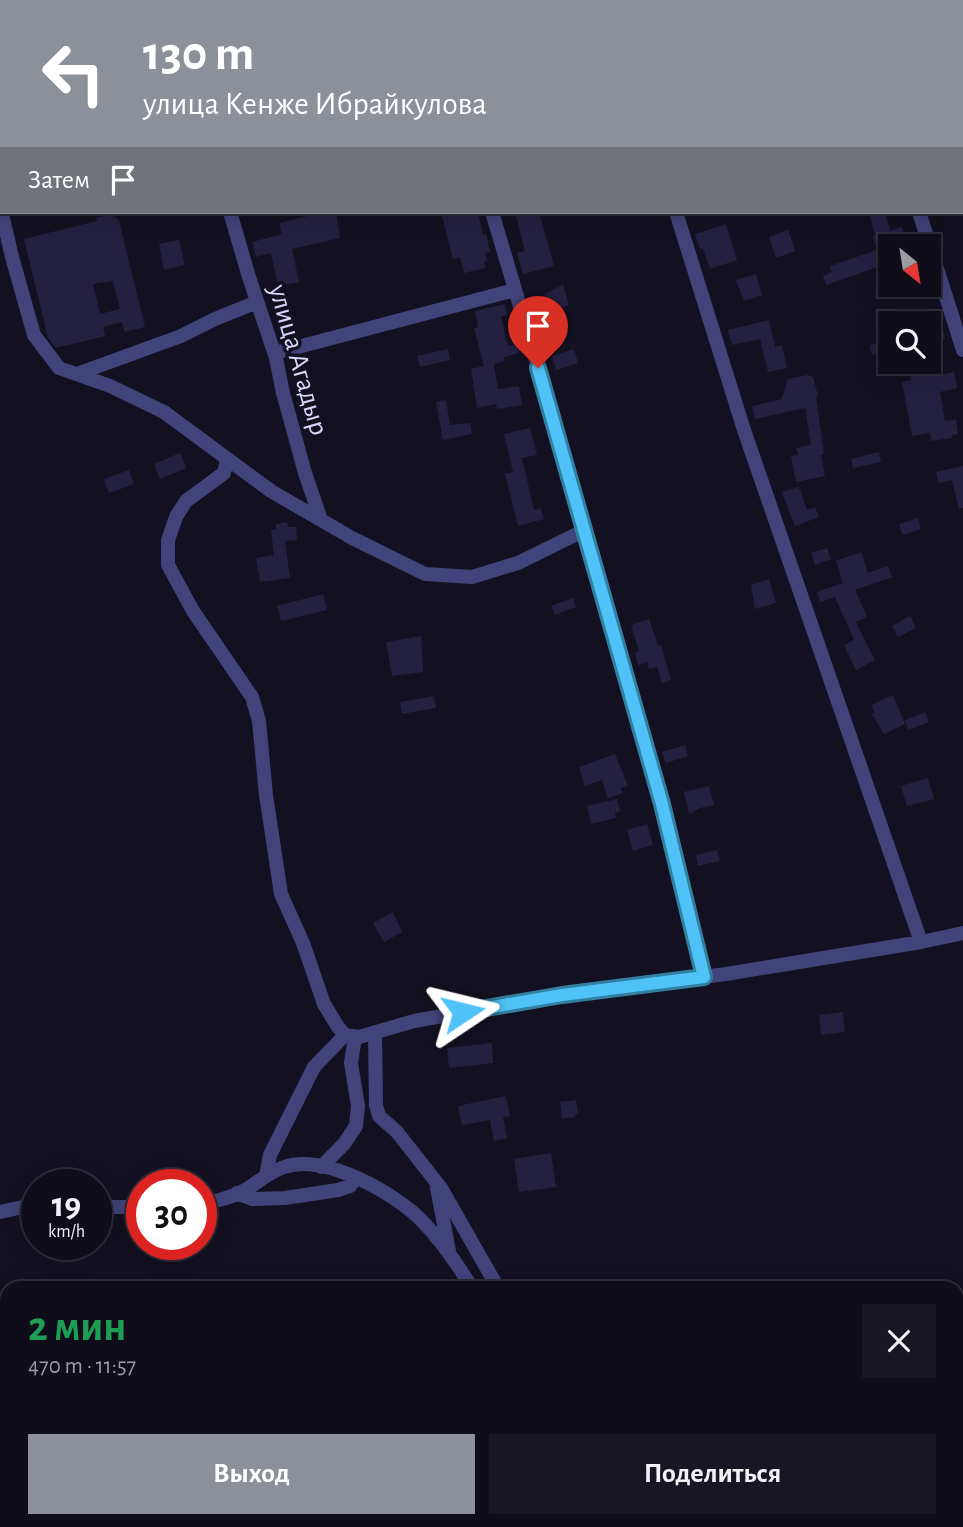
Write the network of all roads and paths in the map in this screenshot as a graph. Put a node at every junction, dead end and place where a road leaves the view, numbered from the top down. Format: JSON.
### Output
{"nodes":[{"id":1,"x":2,"y":214,"type":"edge"},
{"id":2,"x":231,"y":214,"type":"edge"},
{"id":3,"x":493,"y":214,"type":"edge"},
{"id":4,"x":677,"y":214,"type":"edge"},
{"id":5,"x":920,"y":214,"type":"edge"},
{"id":6,"x":515,"y":290,"type":"junction"},
{"id":7,"x":257,"y":302,"type":"junction"},
{"id":8,"x":963,"y":350,"type":"edge"},
{"id":9,"x":275,"y":354,"type":"junction"},
{"id":10,"x":77,"y":374,"type":"junction"},
{"id":11,"x":227,"y":460,"type":"junction"},
{"id":12,"x":321,"y":520,"type":"junction"},
{"id":13,"x":585,"y":530,"type":"junction"},
{"id":14,"x":963,"y":933,"type":"edge"},
{"id":15,"x":921,"y":942,"type":"junction"},
{"id":16,"x":704,"y":977,"type":"junction"},
{"id":17,"x":375,"y":1033,"type":"junction"},
{"id":18,"x":350,"y":1036,"type":"junction"},
{"id":19,"x":379,"y":1116,"type":"junction"},
{"id":20,"x":356,"y":1126,"type":"junction"},
{"id":21,"x":321,"y":1167,"type":"junction"},
{"id":22,"x":266,"y":1175,"type":"junction"},
{"id":23,"x":356,"y":1178,"type":"junction"},
{"id":24,"x":435,"y":1180,"type":"junction"},
{"id":25,"x":237,"y":1194,"type":"junction"},
{"id":26,"x":217,"y":1199,"type":"edge"},
{"id":27,"x":21,"y":1207,"type":"edge"},
{"id":28,"x":0,"y":1212,"type":"edge"},
{"id":29,"x":449,"y":1251,"type":"junction"},
{"id":30,"x":468,"y":1281,"type":"edge"},
{"id":31,"x":494,"y":1281,"type":"edge"}],
"edges":[{"from":1,"to":10,"type":"street"},
{"from":2,"to":7,"type":"street","name":"улица Агадыр"},
{"from":3,"to":6,"type":"street"},
{"from":4,"to":15,"type":"street"},
{"from":5,"to":8,"type":"street"},
{"from":6,"to":9,"type":"street"},
{"from":6,"to":13,"type":"street"},
{"from":7,"to":9,"type":"street","name":"улица Агадыр"},
{"from":7,"to":10,"type":"street"},
{"from":9,"to":12,"type":"street","name":"улица Агадыр"},
{"from":10,"to":11,"type":"street"},
{"from":11,"to":12,"type":"street"},
{"from":11,"to":18,"type":"street"},
{"from":12,"to":13,"type":"street"},
{"from":13,"to":16,"type":"street"},
{"from":14,"to":15,"type":"street"},
{"from":15,"to":16,"type":"street"},
{"from":16,"to":17,"type":"street"},
{"from":17,"to":18,"type":"street"},
{"from":17,"to":19,"type":"street"},
{"from":18,"to":20,"type":"street"},
{"from":18,"to":22,"type":"street"},
{"from":19,"to":20,"type":"street"},
{"from":19,"to":24,"type":"street"},
{"from":20,"to":21,"type":"street"},
{"from":21,"to":22,"type":"street"},
{"from":21,"to":23,"type":"street"},
{"from":22,"to":25,"type":"street"},
{"from":23,"to":25,"type":"street"},
{"from":23,"to":29,"type":"street"},
{"from":24,"to":29,"type":"street"},
{"from":24,"to":31,"type":"street"},
{"from":25,"to":26,"type":"street"},
{"from":27,"to":28,"type":"street"},
{"from":29,"to":30,"type":"street"}]}
